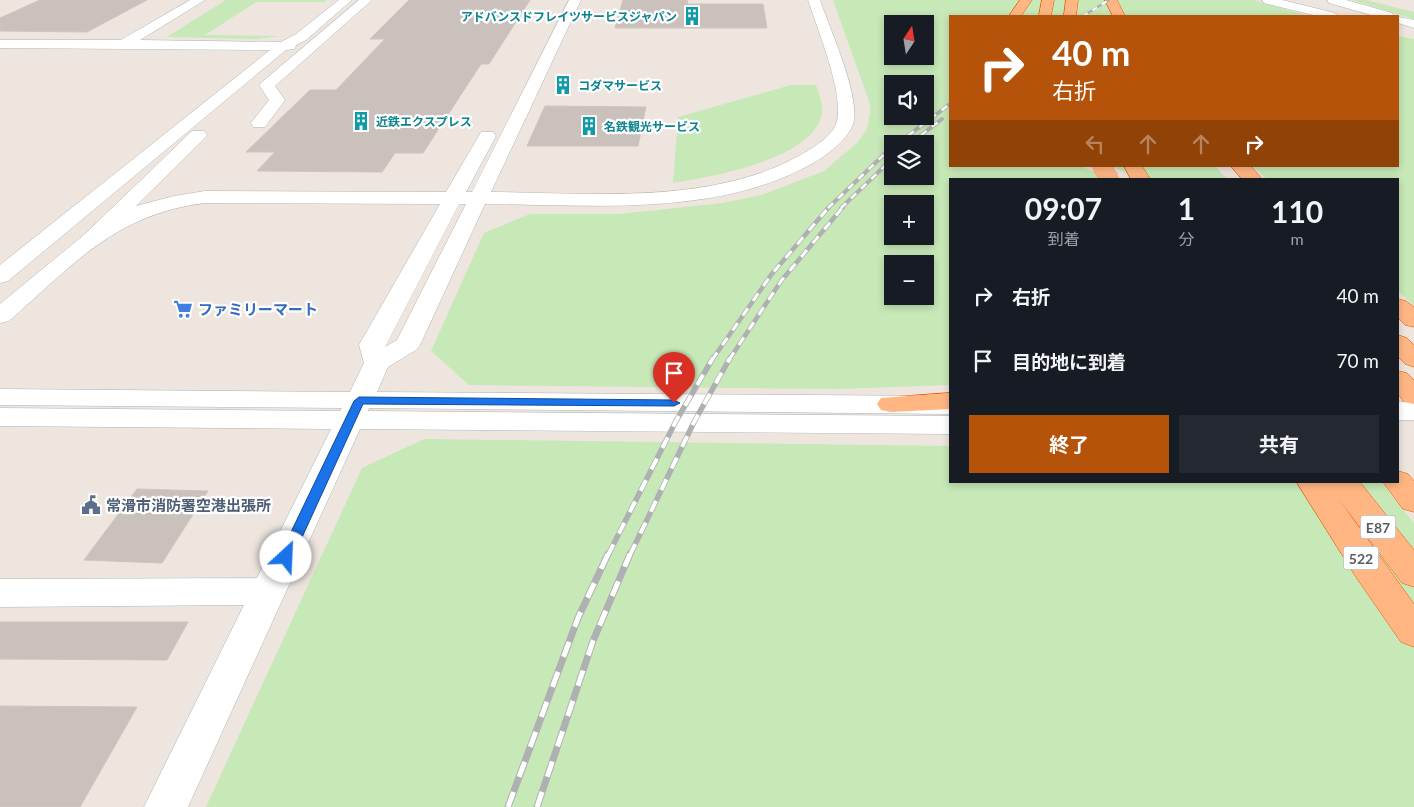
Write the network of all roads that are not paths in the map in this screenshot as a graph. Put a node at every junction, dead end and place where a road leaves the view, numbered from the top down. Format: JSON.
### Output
{"nodes":[{"id":1,"x":199,"y":0,"type":"edge"},
{"id":2,"x":346,"y":0,"type":"edge"},
{"id":3,"x":366,"y":0,"type":"edge"},
{"id":4,"x":559,"y":0,"type":"edge"},
{"id":5,"x":574,"y":0,"type":"edge"},
{"id":6,"x":814,"y":0,"type":"edge"},
{"id":7,"x":1026,"y":0,"type":"edge"},
{"id":8,"x":1048,"y":0,"type":"edge"},
{"id":9,"x":1072,"y":0,"type":"edge"},
{"id":10,"x":1111,"y":0,"type":"edge"},
{"id":11,"x":1268,"y":0,"type":"edge"},
{"id":12,"x":1277,"y":0,"type":"edge"},
{"id":13,"x":1333,"y":0,"type":"edge"},
{"id":14,"x":1293,"y":8,"type":"junction"},
{"id":15,"x":1017,"y":15,"type":"edge"},
{"id":16,"x":1045,"y":15,"type":"edge"},
{"id":17,"x":1070,"y":15,"type":"edge"},
{"id":18,"x":1118,"y":15,"type":"edge"},
{"id":19,"x":1326,"y":15,"type":"edge"},
{"id":20,"x":1385,"y":15,"type":"edge"},
{"id":21,"x":1399,"y":19,"type":"edge"},
{"id":22,"x":1414,"y":24,"type":"edge"},
{"id":23,"x":1399,"y":31,"type":"edge"},
{"id":24,"x":1414,"y":35,"type":"edge"},
{"id":25,"x":0,"y":44,"type":"edge"},
{"id":26,"x":124,"y":44,"type":"junction"},
{"id":27,"x":283,"y":46,"type":"junction"},
{"id":28,"x":311,"y":46,"type":"junction"},
{"id":29,"x":523,"y":69,"type":"dead end"},
{"id":30,"x":230,"y":105,"type":"junction"},
{"id":31,"x":496,"y":121,"type":"dead end"},
{"id":32,"x":259,"y":123,"type":"dead end"},
{"id":33,"x":1097,"y":167,"type":"edge"},
{"id":34,"x":1102,"y":167,"type":"edge"},
{"id":35,"x":1134,"y":167,"type":"edge"},
{"id":36,"x":1227,"y":167,"type":"edge"},
{"id":37,"x":1241,"y":167,"type":"edge"},
{"id":38,"x":1109,"y":178,"type":"edge"},
{"id":39,"x":1120,"y":178,"type":"edge"},
{"id":40,"x":1140,"y":178,"type":"edge"},
{"id":41,"x":1236,"y":178,"type":"edge"},
{"id":42,"x":1252,"y":178,"type":"edge"},
{"id":43,"x":205,"y":197,"type":"junction"},
{"id":44,"x":455,"y":199,"type":"junction"},
{"id":45,"x":477,"y":199,"type":"junction"},
{"id":46,"x":92,"y":238,"type":"junction"},
{"id":47,"x":0,"y":276,"type":"edge"},
{"id":48,"x":1399,"y":307,"type":"edge"},
{"id":49,"x":3,"y":309,"type":"edge"},
{"id":50,"x":1414,"y":320,"type":"edge"},
{"id":51,"x":1399,"y":344,"type":"edge"},
{"id":52,"x":1414,"y":359,"type":"edge"},
{"id":53,"x":377,"y":363,"type":"junction"},
{"id":54,"x":1399,"y":380,"type":"edge"},
{"id":55,"x":0,"y":396,"type":"edge"},
{"id":56,"x":1414,"y":396,"type":"edge"},
{"id":57,"x":949,"y":401,"type":"edge"},
{"id":58,"x":891,"y":404,"type":"junction"},
{"id":59,"x":949,"y":405,"type":"edge"},
{"id":60,"x":355,"y":411,"type":"junction"},
{"id":61,"x":1399,"y":411,"type":"edge"},
{"id":62,"x":1414,"y":411,"type":"edge"},
{"id":63,"x":0,"y":418,"type":"edge"},
{"id":64,"x":949,"y":425,"type":"edge"},
{"id":65,"x":1399,"y":428,"type":"edge"},
{"id":66,"x":1414,"y":428,"type":"edge"},
{"id":67,"x":1312,"y":483,"type":"edge"},
{"id":68,"x":1344,"y":483,"type":"edge"},
{"id":69,"x":1399,"y":483,"type":"edge"},
{"id":70,"x":1414,"y":501,"type":"edge"},
{"id":71,"x":1414,"y":574,"type":"edge"},
{"id":72,"x":270,"y":590,"type":"junction"},
{"id":73,"x":0,"y":593,"type":"edge"},
{"id":74,"x":1414,"y":632,"type":"edge"},
{"id":75,"x":166,"y":807,"type":"edge"}],
"edges":[{"from":1,"to":26,"type":"street"},
{"from":2,"to":27,"type":"street"},
{"from":3,"to":28,"type":"street"},
{"from":4,"to":29,"type":"street"},
{"from":5,"to":45,"type":"street"},
{"from":6,"to":45,"type":"street"},
{"from":7,"to":15,"type":"highway"},
{"from":8,"to":16,"type":"highway"},
{"from":9,"to":17,"type":"highway"},
{"from":10,"to":18,"type":"highway"},
{"from":11,"to":14,"type":"street"},
{"from":12,"to":14,"type":"street"},
{"from":13,"to":20,"type":"street"},
{"from":14,"to":19,"type":"street"},
{"from":21,"to":22,"type":"street"},
{"from":23,"to":24,"type":"street"},
{"from":25,"to":26,"type":"street"},
{"from":26,"to":27,"type":"street"},
{"from":27,"to":28,"type":"street"},
{"from":27,"to":30,"type":"street"},
{"from":27,"to":47,"type":"street"},
{"from":28,"to":32,"type":"street"},
{"from":30,"to":43,"type":"street"},
{"from":30,"to":46,"type":"street"},
{"from":31,"to":44,"type":"street"},
{"from":33,"to":39,"type":"highway"},
{"from":34,"to":38,"type":"highway","bridge":true},
{"from":35,"to":40,"type":"highway"},
{"from":36,"to":41,"type":"highway"},
{"from":37,"to":42,"type":"highway"},
{"from":43,"to":44,"type":"street"},
{"from":43,"to":46,"type":"street"},
{"from":44,"to":45,"type":"street"},
{"from":44,"to":53,"type":"street"},
{"from":45,"to":53,"type":"street"},
{"from":46,"to":49,"type":"street"},
{"from":48,"to":50,"type":"highway"},
{"from":51,"to":52,"type":"highway"},
{"from":53,"to":60,"type":"street"},
{"from":54,"to":56,"type":"highway"},
{"from":55,"to":60,"type":"street"},
{"from":57,"to":58,"type":"highway"},
{"from":58,"to":59,"type":"street"},
{"from":58,"to":60,"type":"street"},
{"from":60,"to":63,"type":"street"},
{"from":60,"to":64,"type":"street"},
{"from":60,"to":72,"type":"street"},
{"from":61,"to":62,"type":"street"},
{"from":65,"to":66,"type":"street"},
{"from":67,"to":74,"type":"highway","number":"522"},
{"from":68,"to":71,"type":"highway","number":"E87"},
{"from":69,"to":70,"type":"highway"},
{"from":72,"to":73,"type":"street"},
{"from":72,"to":75,"type":"street"}]}
